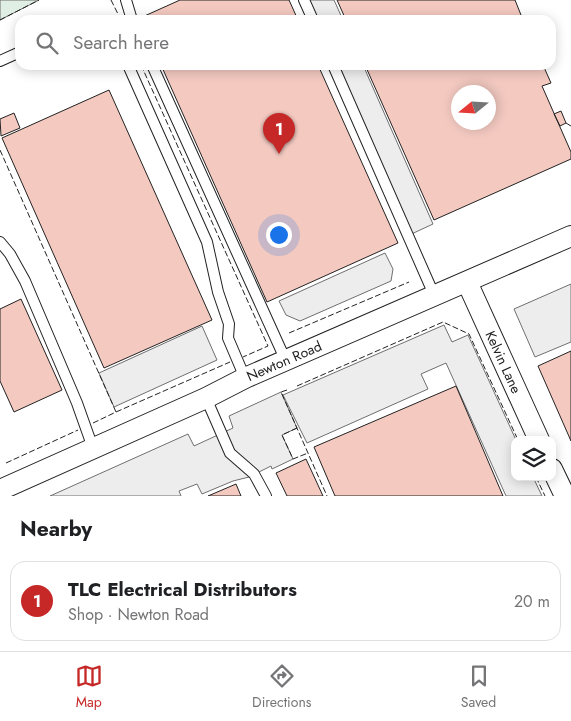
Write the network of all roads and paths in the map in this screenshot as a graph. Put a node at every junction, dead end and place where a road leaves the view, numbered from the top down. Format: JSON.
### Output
{"nodes":[{"id":1,"x":126,"y":0,"type":"edge"},
{"id":2,"x":304,"y":0,"type":"edge"},
{"id":3,"x":130,"y":15,"type":"edge"},
{"id":4,"x":311,"y":15,"type":"edge"},
{"id":5,"x":15,"y":54,"type":"edge"},
{"id":6,"x":0,"y":61,"type":"edge"},
{"id":7,"x":130,"y":70,"type":"edge"},
{"id":8,"x":154,"y":70,"type":"edge"},
{"id":9,"x":335,"y":70,"type":"edge"},
{"id":10,"x":571,"y":236,"type":"edge"},
{"id":11,"x":0,"y":242,"type":"edge"},
{"id":12,"x":468,"y":282,"type":"junction"},
{"id":13,"x":435,"y":297,"type":"junction"},
{"id":14,"x":286,"y":361,"type":"junction"},
{"id":15,"x":245,"y":378,"type":"junction"},
{"id":16,"x":206,"y":398,"type":"junction"},
{"id":17,"x":537,"y":436,"type":"edge"},
{"id":18,"x":93,"y":448,"type":"junction"},
{"id":19,"x":556,"y":477,"type":"edge"},
{"id":20,"x":2,"y":485,"type":"edge"},
{"id":21,"x":266,"y":496,"type":"edge"},
{"id":22,"x":565,"y":496,"type":"edge"}],
"edges":[{"from":1,"to":3,"type":"lane"},
{"from":2,"to":4,"type":"lane"},
{"from":5,"to":6,"type":"lane"},
{"from":7,"to":15,"type":"lane"},
{"from":8,"to":14,"type":"lane"},
{"from":9,"to":13,"type":"lane"},
{"from":10,"to":12,"type":"street","name":"Newton Road"},
{"from":11,"to":18,"type":"lane"},
{"from":12,"to":13,"type":"street","name":"Newton Road"},
{"from":12,"to":17,"type":"street","name":"Kelvin Lane"},
{"from":13,"to":14,"type":"street","name":"Newton Road"},
{"from":14,"to":15,"type":"street","name":"Newton Road"},
{"from":15,"to":16,"type":"street","name":"Newton Road"},
{"from":16,"to":18,"type":"street","name":"Newton Road"},
{"from":16,"to":21,"type":"lane"},
{"from":18,"to":20,"type":"street","name":"Newton Road"},
{"from":19,"to":22,"type":"street"}]}
